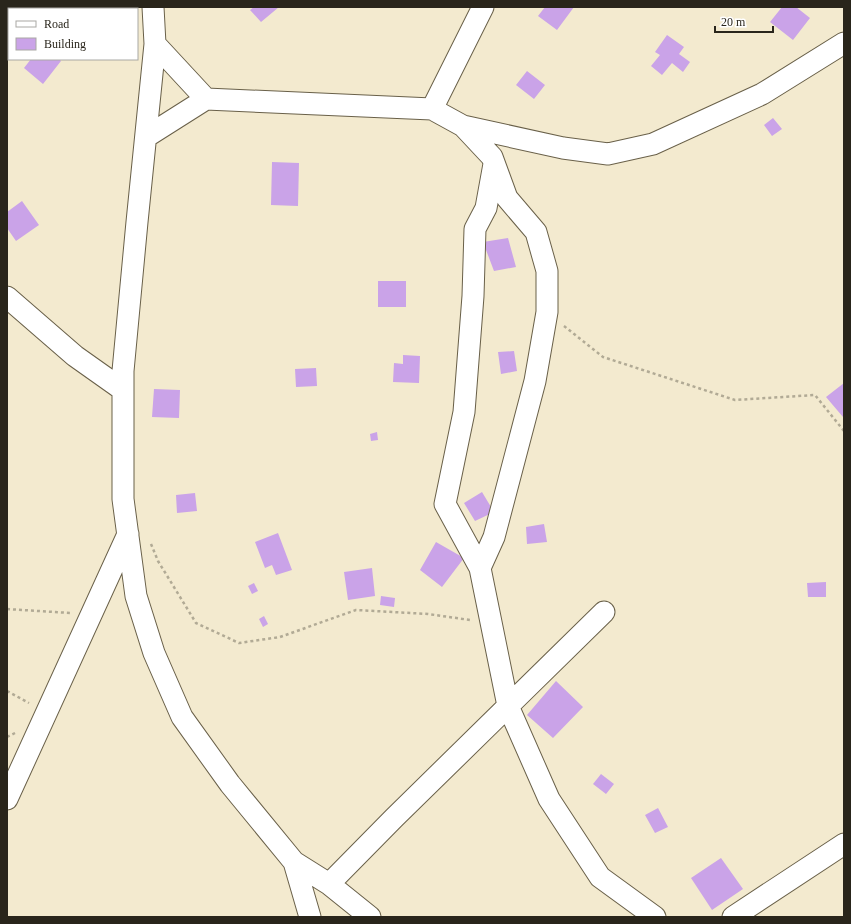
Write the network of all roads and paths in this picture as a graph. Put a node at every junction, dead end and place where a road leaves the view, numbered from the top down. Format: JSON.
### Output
{"nodes":[{"id":1,"x":153,"y":7,"type":"edge"},
{"id":2,"x":483,"y":7,"type":"edge"},
{"id":3,"x":844,"y":43,"type":"edge"},
{"id":4,"x":155,"y":44,"type":"junction"},
{"id":5,"x":206,"y":99,"type":"junction"},
{"id":6,"x":432,"y":109,"type":"junction"},
{"id":7,"x":463,"y":126,"type":"junction"},
{"id":8,"x":146,"y":137,"type":"junction"},
{"id":9,"x":494,"y":164,"type":"junction"},
{"id":10,"x":7,"y":297,"type":"edge"},
{"id":11,"x":547,"y":312,"type":"junction"},
{"id":12,"x":123,"y":390,"type":"junction"},
{"id":13,"x":844,"y":432,"type":"edge"},
{"id":14,"x":128,"y":533,"type":"junction"},
{"id":15,"x":149,"y":539,"type":"dead end"},
{"id":16,"x":480,"y":568,"type":"junction"},
{"id":17,"x":7,"y":610,"type":"edge"},
{"id":18,"x":604,"y":612,"type":"dead end"},
{"id":19,"x":92,"y":614,"type":"junction"},
{"id":20,"x":491,"y":623,"type":"junction"},
{"id":21,"x":7,"y":691,"type":"edge"},
{"id":22,"x":508,"y":706,"type":"junction"},
{"id":23,"x":46,"y":713,"type":"junction"},
{"id":24,"x":7,"y":799,"type":"edge"},
{"id":25,"x":844,"y":844,"type":"edge"},
{"id":26,"x":294,"y":862,"type":"junction"},
{"id":27,"x":329,"y":884,"type":"junction"},
{"id":28,"x":310,"y":917,"type":"edge"},
{"id":29,"x":370,"y":917,"type":"edge"},
{"id":30,"x":655,"y":917,"type":"edge"},
{"id":31,"x":733,"y":917,"type":"edge"}],
"edges":[{"from":1,"to":4,"type":"street"},
{"from":2,"to":6,"type":"street"},
{"from":3,"to":7,"type":"street"},
{"from":4,"to":5,"type":"street"},
{"from":4,"to":8,"type":"street"},
{"from":5,"to":6,"type":"street"},
{"from":5,"to":8,"type":"street"},
{"from":6,"to":7,"type":"street"},
{"from":7,"to":9,"type":"street"},
{"from":8,"to":12,"type":"street"},
{"from":9,"to":11,"type":"street"},
{"from":9,"to":16,"type":"street"},
{"from":10,"to":12,"type":"street"},
{"from":11,"to":13,"type":"path"},
{"from":11,"to":16,"type":"street"},
{"from":12,"to":14,"type":"street"},
{"from":14,"to":19,"type":"street"},
{"from":14,"to":26,"type":"street"},
{"from":15,"to":20,"type":"path"},
{"from":16,"to":20,"type":"street"},
{"from":17,"to":19,"type":"path"},
{"from":18,"to":22,"type":"street"},
{"from":19,"to":23,"type":"street"},
{"from":20,"to":22,"type":"street"},
{"from":21,"to":23,"type":"path"},
{"from":22,"to":27,"type":"street"},
{"from":22,"to":30,"type":"street"},
{"from":23,"to":24,"type":"street"},
{"from":25,"to":31,"type":"street"},
{"from":26,"to":27,"type":"street"},
{"from":26,"to":28,"type":"street"},
{"from":27,"to":29,"type":"street"}]}
